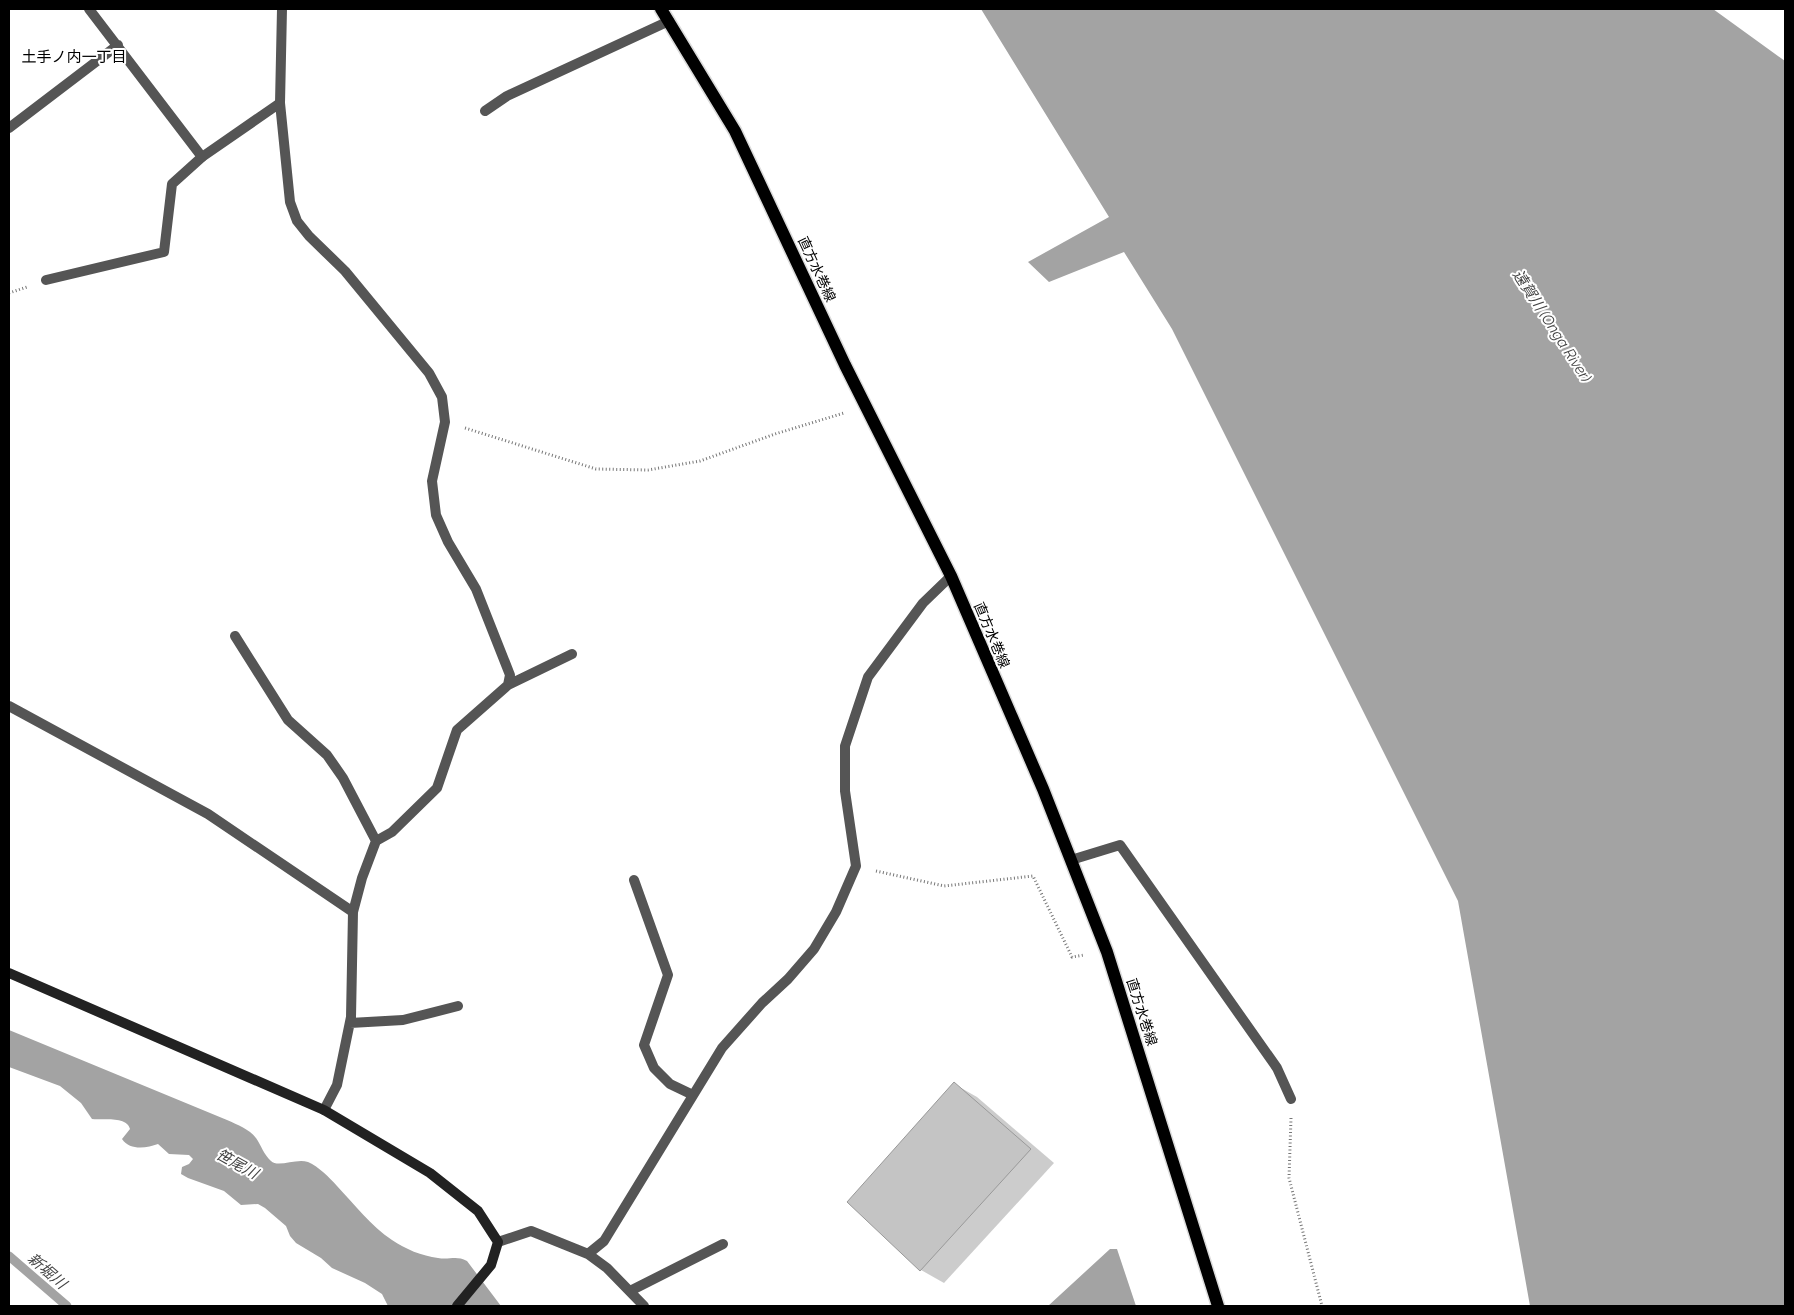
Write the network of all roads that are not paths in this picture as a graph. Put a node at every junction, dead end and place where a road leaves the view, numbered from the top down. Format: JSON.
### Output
{"nodes":[{"id":1,"x":90,"y":9,"type":"edge"},
{"id":2,"x":282,"y":9,"type":"edge"},
{"id":3,"x":661,"y":9,"type":"edge"},
{"id":4,"x":669,"y":21,"type":"junction"},
{"id":5,"x":118,"y":45,"type":"junction"},
{"id":6,"x":280,"y":103,"type":"junction"},
{"id":7,"x":485,"y":111,"type":"dead end"},
{"id":8,"x":9,"y":128,"type":"edge"},
{"id":9,"x":202,"y":157,"type":"junction"},
{"id":10,"x":46,"y":280,"type":"dead end"},
{"id":11,"x":951,"y":576,"type":"junction"},
{"id":12,"x":235,"y":636,"type":"dead end"},
{"id":13,"x":572,"y":654,"type":"dead end"},
{"id":14,"x":508,"y":685,"type":"junction"},
{"id":15,"x":9,"y":707,"type":"edge"},
{"id":16,"x":376,"y":841,"type":"junction"},
{"id":17,"x":1071,"y":860,"type":"junction"},
{"id":18,"x":634,"y":880,"type":"dead end"},
{"id":19,"x":353,"y":912,"type":"junction"},
{"id":20,"x":9,"y":973,"type":"edge"},
{"id":21,"x":458,"y":1006,"type":"dead end"},
{"id":22,"x":350,"y":1024,"type":"junction"},
{"id":23,"x":693,"y":1095,"type":"junction"},
{"id":24,"x":1291,"y":1099,"type":"road end"},
{"id":25,"x":324,"y":1110,"type":"junction"},
{"id":26,"x":498,"y":1242,"type":"junction"},
{"id":27,"x":722,"y":1244,"type":"dead end"},
{"id":28,"x":588,"y":1254,"type":"junction"},
{"id":29,"x":630,"y":1291,"type":"junction"},
{"id":30,"x":457,"y":1306,"type":"edge"},
{"id":31,"x":644,"y":1306,"type":"edge"},
{"id":32,"x":1218,"y":1306,"type":"edge"}],
"edges":[{"from":1,"to":5,"type":"street"},
{"from":2,"to":6,"type":"street"},
{"from":3,"to":4,"type":"main road","name":"直方水巻線"},
{"from":4,"to":7,"type":"street"},
{"from":4,"to":11,"type":"main road","name":"直方水巻線"},
{"from":5,"to":8,"type":"street"},
{"from":5,"to":9,"type":"street"},
{"from":6,"to":9,"type":"street"},
{"from":6,"to":14,"type":"street"},
{"from":9,"to":10,"type":"street"},
{"from":11,"to":17,"type":"main road","name":"直方水巻線"},
{"from":11,"to":23,"type":"street"},
{"from":12,"to":16,"type":"street"},
{"from":13,"to":14,"type":"street"},
{"from":14,"to":16,"type":"street"},
{"from":15,"to":19,"type":"street"},
{"from":16,"to":19,"type":"street"},
{"from":17,"to":24,"type":"street"},
{"from":17,"to":32,"type":"main road","name":"直方水巻線"},
{"from":18,"to":23,"type":"street"},
{"from":19,"to":22,"type":"street"},
{"from":20,"to":25,"type":"street"},
{"from":21,"to":22,"type":"street"},
{"from":22,"to":25,"type":"street"},
{"from":23,"to":28,"type":"street"},
{"from":25,"to":26,"type":"street"},
{"from":26,"to":28,"type":"street"},
{"from":26,"to":30,"type":"street"},
{"from":27,"to":29,"type":"street"},
{"from":28,"to":29,"type":"street"},
{"from":29,"to":31,"type":"street"}]}
